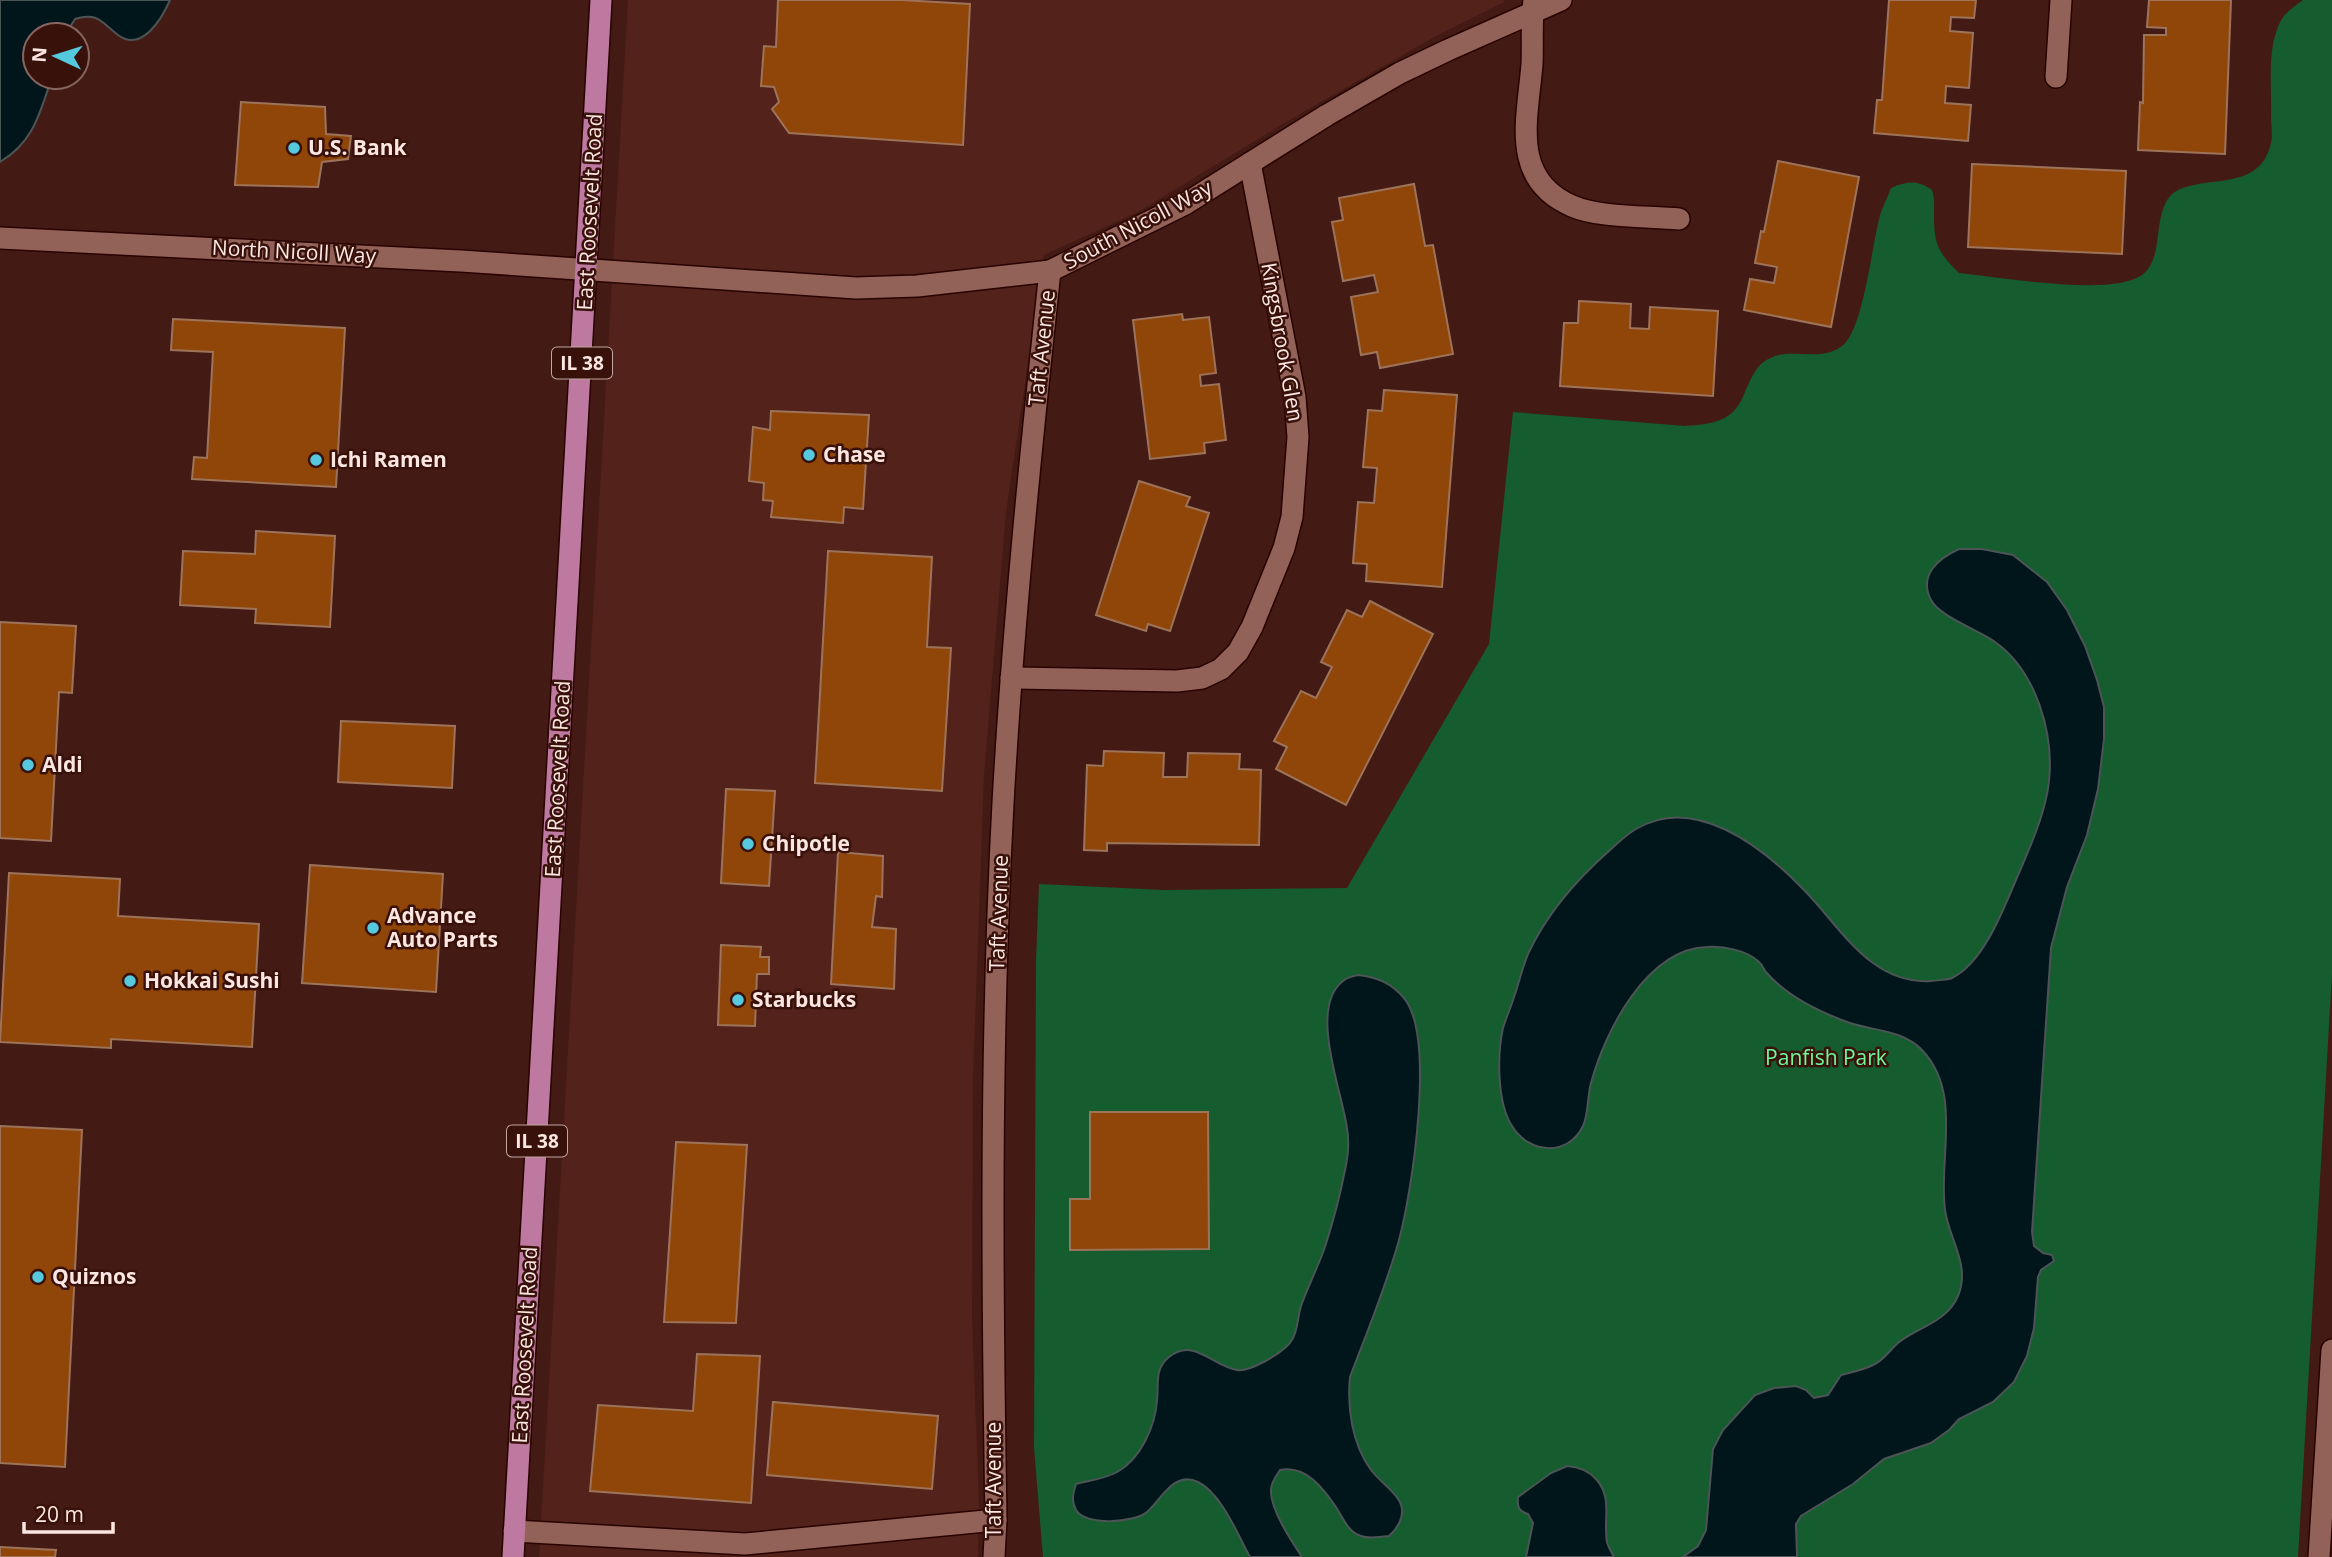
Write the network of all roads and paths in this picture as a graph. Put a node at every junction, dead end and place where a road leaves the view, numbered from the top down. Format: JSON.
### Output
{"nodes":[{"id":1,"x":601,"y":0,"type":"edge"},
{"id":2,"x":1561,"y":0,"type":"edge"},
{"id":3,"x":2061,"y":0,"type":"edge"},
{"id":4,"x":1534,"y":6,"type":"edge"},
{"id":5,"x":2056,"y":77,"type":"dead end"},
{"id":6,"x":1250,"y":163,"type":"junction"},
{"id":7,"x":1679,"y":219,"type":"dead end"},
{"id":8,"x":0,"y":238,"type":"edge"},
{"id":9,"x":587,"y":269,"type":"junction"},
{"id":10,"x":1051,"y":271,"type":"junction"},
{"id":11,"x":1011,"y":678,"type":"junction"},
{"id":12,"x":2332,"y":1350,"type":"edge"},
{"id":13,"x":996,"y":1520,"type":"junction"},
{"id":14,"x":514,"y":1531,"type":"junction"},
{"id":15,"x":513,"y":1557,"type":"edge"},
{"id":16,"x":994,"y":1557,"type":"edge"},
{"id":17,"x":2319,"y":1557,"type":"edge"}],
"edges":[{"from":1,"to":9,"type":"main road","name":"East Roosevelt Road","number":"IL 38"},
{"from":2,"to":4,"type":"street","name":"South Nicoll Way"},
{"from":3,"to":5,"type":"street"},
{"from":4,"to":6,"type":"street","name":"South Nicoll Way"},
{"from":4,"to":7,"type":"street"},
{"from":6,"to":10,"type":"street","name":"South Nicoll Way"},
{"from":6,"to":11,"type":"street","name":"Kingsbrook Glen"},
{"from":8,"to":9,"type":"street","name":"North Nicoll Way"},
{"from":9,"to":10,"type":"street","name":"South Nicoll Way"},
{"from":9,"to":14,"type":"main road","name":"East Roosevelt Road","number":"IL 38"},
{"from":10,"to":11,"type":"street","name":"Taft Avenue"},
{"from":11,"to":13,"type":"street","name":"Taft Avenue"},
{"from":12,"to":17,"type":"street"},
{"from":13,"to":14,"type":"street"},
{"from":13,"to":16,"type":"street","name":"Taft Avenue"},
{"from":14,"to":15,"type":"main road","name":"East Roosevelt Road","number":"IL 38"}]}
